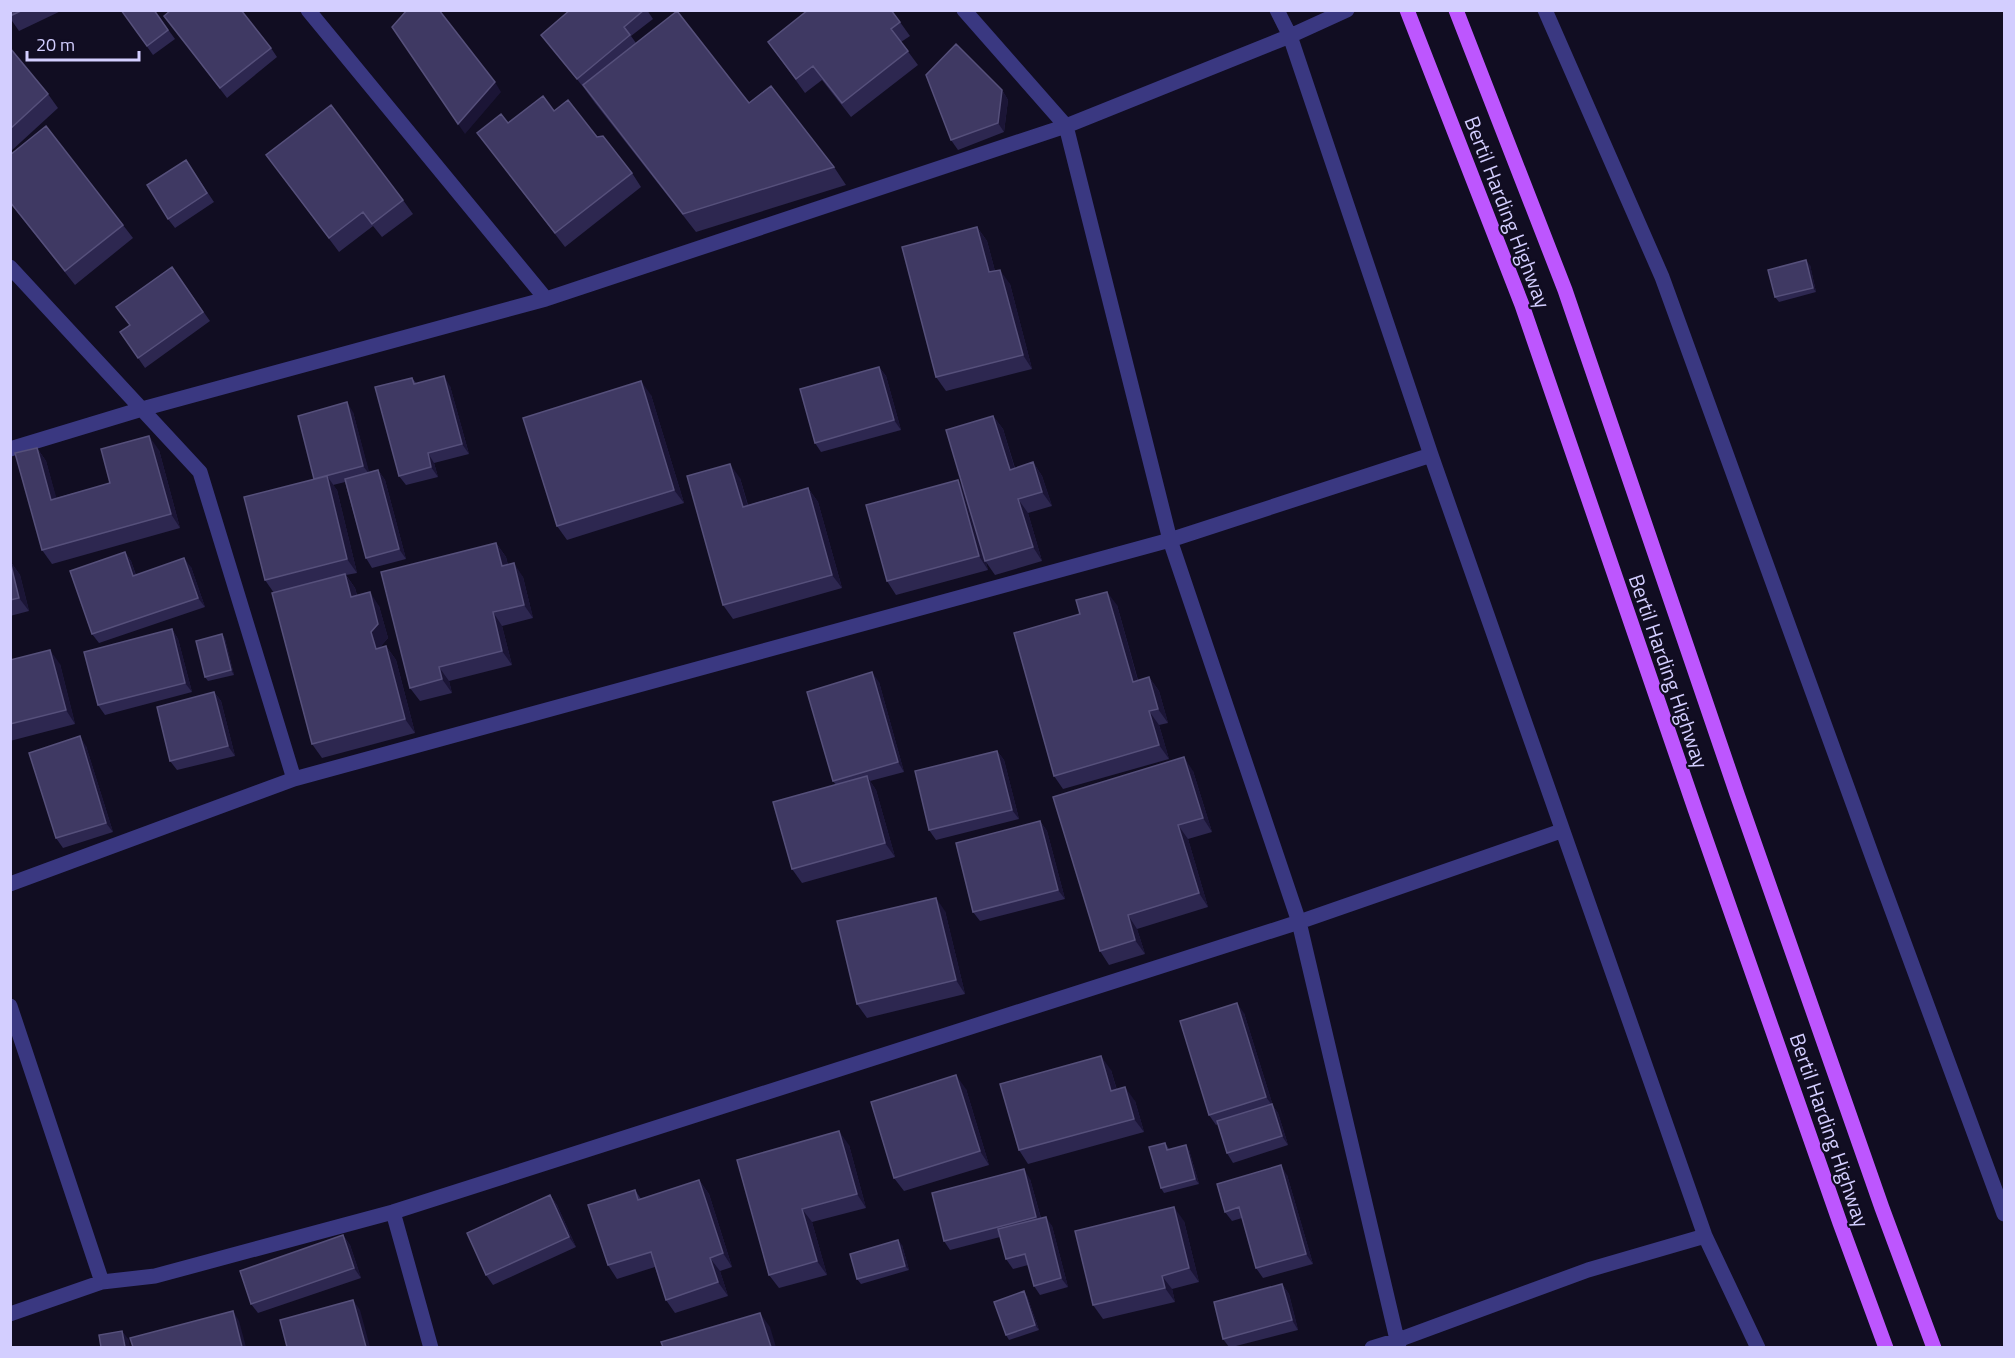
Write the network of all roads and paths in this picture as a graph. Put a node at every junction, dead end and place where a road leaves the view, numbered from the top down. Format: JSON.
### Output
{"nodes":[{"id":1,"x":308,"y":10,"type":"edge"},
{"id":2,"x":964,"y":10,"type":"edge"},
{"id":3,"x":1277,"y":10,"type":"edge"},
{"id":4,"x":1347,"y":10,"type":"edge"},
{"id":5,"x":1407,"y":10,"type":"edge"},
{"id":6,"x":1456,"y":10,"type":"edge"},
{"id":7,"x":1545,"y":10,"type":"edge"},
{"id":8,"x":1290,"y":36,"type":"junction"},
{"id":9,"x":1066,"y":126,"type":"junction"},
{"id":10,"x":10,"y":267,"type":"edge"},
{"id":11,"x":546,"y":299,"type":"junction"},
{"id":12,"x":142,"y":409,"type":"junction"},
{"id":13,"x":10,"y":449,"type":"edge"},
{"id":14,"x":1431,"y":455,"type":"junction"},
{"id":15,"x":1170,"y":540,"type":"junction"},
{"id":16,"x":294,"y":779,"type":"junction"},
{"id":17,"x":1561,"y":831,"type":"junction"},
{"id":18,"x":10,"y":884,"type":"edge"},
{"id":19,"x":1299,"y":922,"type":"junction"},
{"id":20,"x":10,"y":1006,"type":"edge"},
{"id":21,"x":393,"y":1212,"type":"junction"},
{"id":22,"x":2004,"y":1214,"type":"edge"},
{"id":23,"x":1706,"y":1236,"type":"junction"},
{"id":24,"x":102,"y":1282,"type":"junction"},
{"id":25,"x":10,"y":1314,"type":"edge"},
{"id":26,"x":1399,"y":1344,"type":"edge"},
{"id":27,"x":431,"y":1347,"type":"edge"},
{"id":28,"x":1372,"y":1347,"type":"edge"},
{"id":29,"x":1758,"y":1347,"type":"edge"},
{"id":30,"x":1886,"y":1347,"type":"edge"},
{"id":31,"x":1934,"y":1347,"type":"edge"}],
"edges":[{"from":1,"to":11,"type":"street"},
{"from":2,"to":9,"type":"street"},
{"from":3,"to":8,"type":"street"},
{"from":4,"to":8,"type":"street"},
{"from":5,"to":30,"type":"main road","name":"Bertil Harding Highway"},
{"from":6,"to":31,"type":"main road","name":"Bertil Harding Highway"},
{"from":7,"to":22,"type":"street"},
{"from":8,"to":9,"type":"street"},
{"from":8,"to":14,"type":"street"},
{"from":9,"to":11,"type":"street"},
{"from":9,"to":15,"type":"street"},
{"from":10,"to":12,"type":"street"},
{"from":11,"to":12,"type":"street"},
{"from":12,"to":13,"type":"street"},
{"from":12,"to":16,"type":"street"},
{"from":14,"to":15,"type":"street"},
{"from":14,"to":17,"type":"street"},
{"from":15,"to":16,"type":"street"},
{"from":15,"to":19,"type":"street"},
{"from":16,"to":18,"type":"street"},
{"from":17,"to":19,"type":"street"},
{"from":17,"to":23,"type":"street"},
{"from":19,"to":21,"type":"street"},
{"from":19,"to":26,"type":"street"},
{"from":20,"to":24,"type":"street"},
{"from":21,"to":24,"type":"street"},
{"from":21,"to":27,"type":"street"},
{"from":23,"to":26,"type":"street"},
{"from":23,"to":29,"type":"street"},
{"from":24,"to":25,"type":"street"},
{"from":26,"to":28,"type":"street"}]}
